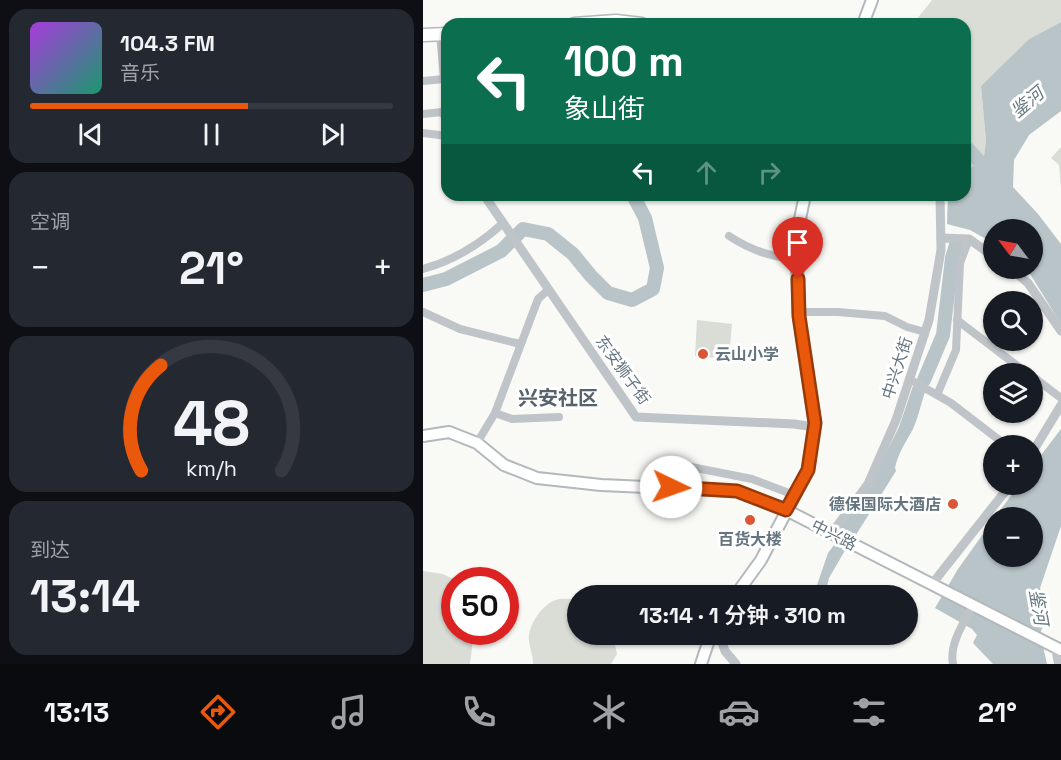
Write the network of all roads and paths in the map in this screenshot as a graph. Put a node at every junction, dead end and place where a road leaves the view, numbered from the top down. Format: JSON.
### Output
{"nodes":[{"id":1,"x":872,"y":0,"type":"edge"},
{"id":2,"x":865,"y":18,"type":"edge"},
{"id":3,"x":441,"y":34,"type":"edge"},
{"id":4,"x":423,"y":35,"type":"edge"},
{"id":5,"x":441,"y":80,"type":"edge"},
{"id":6,"x":423,"y":81,"type":"edge"},
{"id":7,"x":441,"y":113,"type":"edge"},
{"id":8,"x":423,"y":114,"type":"edge"},
{"id":9,"x":423,"y":134,"type":"edge"},
{"id":10,"x":441,"y":136,"type":"edge"},
{"id":11,"x":488,"y":201,"type":"edge"},
{"id":12,"x":804,"y":201,"type":"edge"},
{"id":13,"x":939,"y":201,"type":"edge"},
{"id":14,"x":502,"y":224,"type":"junction"},
{"id":15,"x":729,"y":236,"type":"dead end"},
{"id":16,"x":941,"y":238,"type":"junction"},
{"id":17,"x":969,"y":239,"type":"junction"},
{"id":18,"x":983,"y":249,"type":"edge"},
{"id":19,"x":797,"y":260,"type":"junction"},
{"id":20,"x":423,"y":269,"type":"edge"},
{"id":21,"x":1023,"y":279,"type":"edge"},
{"id":22,"x":548,"y":290,"type":"junction"},
{"id":23,"x":423,"y":312,"type":"edge"},
{"id":24,"x":799,"y":316,"type":"junction"},
{"id":25,"x":957,"y":320,"type":"junction"},
{"id":26,"x":1061,"y":331,"type":"edge"},
{"id":27,"x":925,"y":332,"type":"junction"},
{"id":28,"x":521,"y":344,"type":"junction"},
{"id":29,"x":1014,"y":363,"type":"edge"},
{"id":30,"x":909,"y":379,"type":"junction"},
{"id":31,"x":1043,"y":384,"type":"edge"},
{"id":32,"x":937,"y":395,"type":"junction"},
{"id":33,"x":1061,"y":398,"type":"edge"},
{"id":34,"x":1061,"y":405,"type":"edge"},
{"id":35,"x":495,"y":413,"type":"junction"},
{"id":36,"x":559,"y":417,"type":"dead end"},
{"id":37,"x":815,"y":427,"type":"junction"},
{"id":38,"x":992,"y":435,"type":"edge"},
{"id":39,"x":1043,"y":435,"type":"edge"},
{"id":40,"x":423,"y":436,"type":"edge"},
{"id":41,"x":477,"y":443,"type":"junction"},
{"id":42,"x":671,"y":487,"type":"junction"},
{"id":43,"x":794,"y":495,"type":"junction"},
{"id":44,"x":1003,"y":495,"type":"edge"},
{"id":45,"x":786,"y":510,"type":"junction"},
{"id":46,"x":832,"y":534,"type":"junction"},
{"id":47,"x":743,"y":585,"type":"edge"},
{"id":48,"x":937,"y":586,"type":"junction"},
{"id":49,"x":973,"y":605,"type":"junction"},
{"id":50,"x":707,"y":645,"type":"edge"},
{"id":51,"x":723,"y":645,"type":"edge"},
{"id":52,"x":1058,"y":648,"type":"edge"},
{"id":53,"x":701,"y":664,"type":"edge"},
{"id":54,"x":736,"y":664,"type":"edge"},
{"id":55,"x":953,"y":664,"type":"edge"},
{"id":56,"x":1058,"y":664,"type":"edge"}],
"edges":[{"from":1,"to":2,"type":"main road"},
{"from":3,"to":4,"type":"main road"},
{"from":5,"to":6,"type":"street"},
{"from":7,"to":8,"type":"street"},
{"from":9,"to":10,"type":"street"},
{"from":11,"to":14,"type":"street","name":"东安狮子街"},
{"from":12,"to":19,"type":"main road"},
{"from":13,"to":16,"type":"street","name":"中兴大街"},
{"from":14,"to":20,"type":"street"},
{"from":14,"to":22,"type":"street","name":"东安狮子街"},
{"from":15,"to":19,"type":"street"},
{"from":16,"to":17,"type":"street"},
{"from":16,"to":27,"type":"street","name":"中兴大街"},
{"from":17,"to":18,"type":"street"},
{"from":17,"to":25,"type":"street"},
{"from":19,"to":24,"type":"main road"},
{"from":21,"to":26,"type":"street"},
{"from":22,"to":28,"type":"street"},
{"from":22,"to":37,"type":"street","name":"东安狮子街"},
{"from":23,"to":28,"type":"street"},
{"from":24,"to":27,"type":"street"},
{"from":24,"to":37,"type":"main road"},
{"from":25,"to":29,"type":"street"},
{"from":25,"to":32,"type":"street"},
{"from":27,"to":30,"type":"street","name":"中兴大街"},
{"from":28,"to":35,"type":"street"},
{"from":30,"to":32,"type":"street"},
{"from":30,"to":46,"type":"street","name":"中兴大街"},
{"from":31,"to":33,"type":"street"},
{"from":32,"to":38,"type":"street"},
{"from":34,"to":39,"type":"street"},
{"from":35,"to":36,"type":"street"},
{"from":35,"to":41,"type":"street"},
{"from":37,"to":43,"type":"main road"},
{"from":40,"to":41,"type":"main road","name":"中兴路"},
{"from":41,"to":42,"type":"main road","name":"中兴路"},
{"from":42,"to":43,"type":"street"},
{"from":42,"to":45,"type":"main road","name":"中兴路"},
{"from":43,"to":45,"type":"main road"},
{"from":44,"to":48,"type":"street"},
{"from":45,"to":46,"type":"main road","name":"中兴路"},
{"from":45,"to":47,"type":"main road"},
{"from":46,"to":48,"type":"main road","name":"中兴路"},
{"from":48,"to":49,"type":"main road","name":"中兴路"},
{"from":49,"to":52,"type":"main road","name":"中兴路"},
{"from":49,"to":55,"type":"street"},
{"from":50,"to":53,"type":"main road"},
{"from":51,"to":54,"type":"street"},
{"from":52,"to":56,"type":"street"}]}
